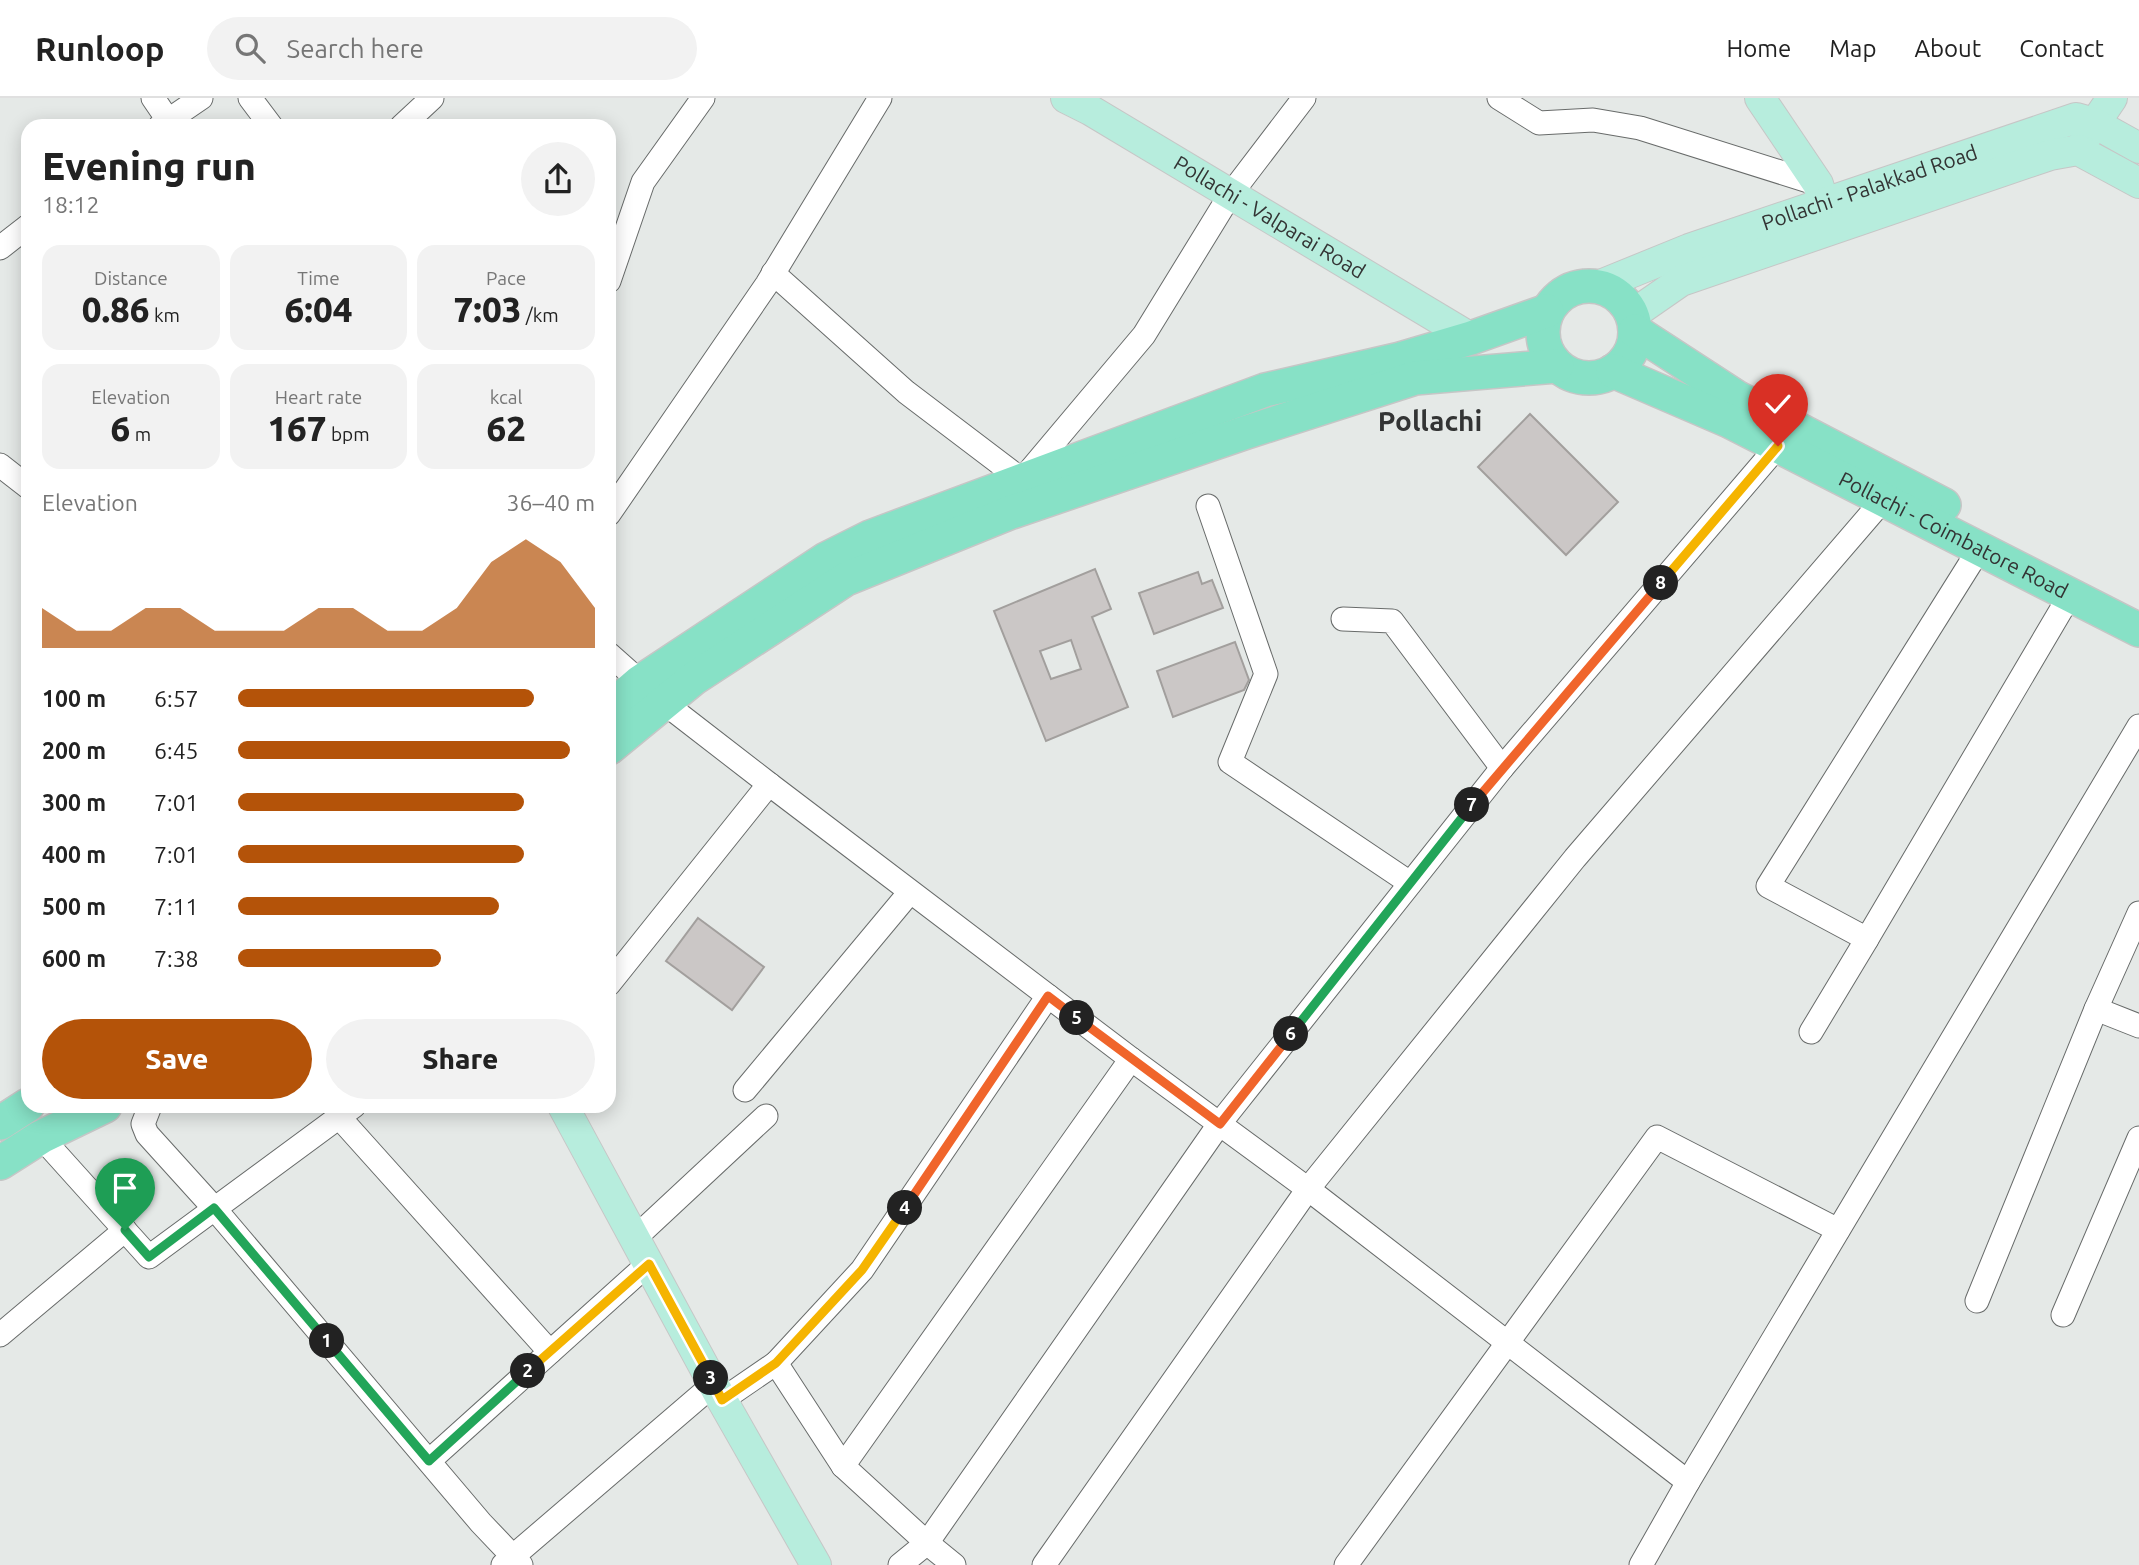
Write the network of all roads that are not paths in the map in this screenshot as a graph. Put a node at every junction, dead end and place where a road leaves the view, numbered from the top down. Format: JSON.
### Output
{"nodes":[{"id":1,"x":153,"y":98,"type":"edge"},
{"id":2,"x":201,"y":98,"type":"edge"},
{"id":3,"x":250,"y":98,"type":"edge"},
{"id":4,"x":432,"y":98,"type":"edge"},
{"id":5,"x":703,"y":98,"type":"edge"},
{"id":6,"x":880,"y":98,"type":"edge"},
{"id":7,"x":1066,"y":98,"type":"edge"},
{"id":8,"x":1304,"y":98,"type":"edge"},
{"id":9,"x":1499,"y":98,"type":"edge"},
{"id":10,"x":1759,"y":98,"type":"edge"},
{"id":11,"x":2112,"y":98,"type":"edge"},
{"id":12,"x":162,"y":119,"type":"edge"},
{"id":13,"x":170,"y":119,"type":"edge"},
{"id":14,"x":266,"y":119,"type":"edge"},
{"id":15,"x":410,"y":119,"type":"edge"},
{"id":16,"x":2094,"y":123,"type":"junction"},
{"id":17,"x":2139,"y":148,"type":"edge"},
{"id":18,"x":2078,"y":150,"type":"junction"},
{"id":19,"x":2139,"y":183,"type":"edge"},
{"id":20,"x":1821,"y":194,"type":"junction"},
{"id":21,"x":1230,"y":195,"type":"junction"},
{"id":22,"x":21,"y":232,"type":"edge"},
{"id":23,"x":0,"y":248,"type":"edge"},
{"id":24,"x":616,"y":261,"type":"edge"},
{"id":25,"x":773,"y":272,"type":"junction"},
{"id":26,"x":1598,"y":286,"type":"junction"},
{"id":27,"x":1547,"y":311,"type":"junction"},
{"id":28,"x":1633,"y":323,"type":"junction"},
{"id":29,"x":1471,"y":338,"type":"junction"},
{"id":30,"x":1557,"y":366,"type":"junction"},
{"id":31,"x":1613,"y":371,"type":"junction"},
{"id":32,"x":1778,"y":446,"type":"junction"},
{"id":33,"x":0,"y":465,"type":"edge"},
{"id":34,"x":1022,"y":480,"type":"junction"},
{"id":35,"x":21,"y":482,"type":"edge"},
{"id":36,"x":1883,"y":500,"type":"junction"},
{"id":37,"x":616,"y":504,"type":"edge"},
{"id":38,"x":1208,"y":506,"type":"dead end"},
{"id":39,"x":1980,"y":548,"type":"junction"},
{"id":40,"x":2070,"y":595,"type":"junction"},
{"id":41,"x":2139,"y":606,"type":"edge"},
{"id":42,"x":1343,"y":619,"type":"dead end"},
{"id":43,"x":2139,"y":630,"type":"edge"},
{"id":44,"x":616,"y":660,"type":"edge"},
{"id":45,"x":652,"y":692,"type":"junction"},
{"id":46,"x":616,"y":706,"type":"edge"},
{"id":47,"x":2139,"y":726,"type":"edge"},
{"id":48,"x":616,"y":739,"type":"edge"},
{"id":49,"x":1502,"y":768,"type":"junction"},
{"id":50,"x":769,"y":784,"type":"junction"},
{"id":51,"x":1410,"y":883,"type":"junction"},
{"id":52,"x":910,"y":892,"type":"junction"},
{"id":53,"x":2139,"y":913,"type":"edge"},
{"id":54,"x":1867,"y":939,"type":"junction"},
{"id":55,"x":616,"y":976,"type":"edge"},
{"id":56,"x":1048,"y":996,"type":"junction"},
{"id":57,"x":2096,"y":1009,"type":"junction"},
{"id":58,"x":2139,"y":1026,"type":"edge"},
{"id":59,"x":1811,"y":1032,"type":"dead end"},
{"id":60,"x":1131,"y":1059,"type":"junction"},
{"id":61,"x":746,"y":1090,"type":"dead end"},
{"id":62,"x":21,"y":1110,"type":"edge"},
{"id":63,"x":91,"y":1113,"type":"edge"},
{"id":64,"x":145,"y":1113,"type":"edge"},
{"id":65,"x":346,"y":1113,"type":"edge"},
{"id":66,"x":348,"y":1113,"type":"edge"},
{"id":67,"x":567,"y":1113,"type":"edge"},
{"id":68,"x":766,"y":1116,"type":"dead end"},
{"id":69,"x":0,"y":1123,"type":"edge"},
{"id":70,"x":1220,"y":1124,"type":"junction"},
{"id":71,"x":41,"y":1137,"type":"junction"},
{"id":72,"x":2139,"y":1138,"type":"edge"},
{"id":73,"x":0,"y":1163,"type":"edge"},
{"id":74,"x":1308,"y":1189,"type":"junction"},
{"id":75,"x":214,"y":1208,"type":"junction"},
{"id":76,"x":125,"y":1230,"type":"junction"},
{"id":77,"x":1838,"y":1230,"type":"junction"},
{"id":78,"x":642,"y":1251,"type":"junction"},
{"id":79,"x":1977,"y":1301,"type":"dead end"},
{"id":80,"x":2063,"y":1315,"type":"dead end"},
{"id":81,"x":0,"y":1335,"type":"edge"},
{"id":82,"x":1507,"y":1343,"type":"junction"},
{"id":83,"x":551,"y":1352,"type":"junction"},
{"id":84,"x":776,"y":1363,"type":"junction"},
{"id":85,"x":718,"y":1392,"type":"junction"},
{"id":86,"x":429,"y":1461,"type":"junction"},
{"id":87,"x":843,"y":1466,"type":"junction"},
{"id":88,"x":1688,"y":1482,"type":"junction"},
{"id":89,"x":927,"y":1543,"type":"junction"},
{"id":90,"x":512,"y":1562,"type":"edge"},
{"id":91,"x":816,"y":1565,"type":"edge"},
{"id":92,"x":900,"y":1565,"type":"edge"},
{"id":93,"x":954,"y":1565,"type":"edge"},
{"id":94,"x":1044,"y":1565,"type":"edge"},
{"id":95,"x":1346,"y":1565,"type":"edge"},
{"id":96,"x":1641,"y":1565,"type":"edge"}],
"edges":[{"from":1,"to":12,"type":"street"},
{"from":2,"to":13,"type":"street"},
{"from":3,"to":14,"type":"street"},
{"from":4,"to":15,"type":"street"},
{"from":5,"to":24,"type":"street"},
{"from":6,"to":25,"type":"street"},
{"from":7,"to":21,"type":"main road","name":"Pollachi - Valparai Road"},
{"from":8,"to":21,"type":"street"},
{"from":9,"to":20,"type":"street"},
{"from":10,"to":20,"type":"main road"},
{"from":11,"to":16,"type":"main road"},
{"from":16,"to":17,"type":"main road","name":"Pollachi - Palakkad Road"},
{"from":16,"to":18,"type":"main road"},
{"from":16,"to":20,"type":"main road","name":"Pollachi - Palakkad Road"},
{"from":18,"to":19,"type":"main road"},
{"from":18,"to":28,"type":"main road"},
{"from":20,"to":26,"type":"main road","name":"Pollachi - Palakkad Road"},
{"from":21,"to":29,"type":"main road","name":"Pollachi - Valparai Road"},
{"from":21,"to":34,"type":"street"},
{"from":22,"to":23,"type":"street"},
{"from":25,"to":34,"type":"street"},
{"from":25,"to":37,"type":"street"},
{"from":26,"to":27,"type":"highway"},
{"from":26,"to":28,"type":"highway","name":"Pollachi - Coimbatore Road"},
{"from":27,"to":29,"type":"highway"},
{"from":27,"to":30,"type":"highway"},
{"from":28,"to":31,"type":"highway"},
{"from":28,"to":41,"type":"highway","name":"Pollachi - Coimbatore Road"},
{"from":29,"to":34,"type":"highway"},
{"from":30,"to":31,"type":"highway"},
{"from":30,"to":45,"type":"highway"},
{"from":31,"to":32,"type":"highway","name":"Pollachi - Coimbatore Road"},
{"from":32,"to":36,"type":"highway","name":"Pollachi - Coimbatore Road"},
{"from":32,"to":49,"type":"street"},
{"from":33,"to":35,"type":"street"},
{"from":34,"to":45,"type":"highway"},
{"from":36,"to":39,"type":"highway","name":"Pollachi - Coimbatore Road"},
{"from":36,"to":74,"type":"street"},
{"from":38,"to":51,"type":"street"},
{"from":39,"to":40,"type":"highway","name":"Pollachi - Coimbatore Road"},
{"from":39,"to":54,"type":"street"},
{"from":40,"to":43,"type":"highway","name":"Pollachi - Coimbatore Road"},
{"from":40,"to":54,"type":"street"},
{"from":42,"to":49,"type":"street"},
{"from":44,"to":45,"type":"street"},
{"from":45,"to":46,"type":"highway"},
{"from":45,"to":48,"type":"highway"},
{"from":45,"to":50,"type":"street"},
{"from":47,"to":77,"type":"street"},
{"from":49,"to":51,"type":"street"},
{"from":50,"to":52,"type":"street"},
{"from":50,"to":55,"type":"street"},
{"from":51,"to":70,"type":"street"},
{"from":52,"to":56,"type":"street"},
{"from":52,"to":61,"type":"street"},
{"from":53,"to":57,"type":"street"},
{"from":54,"to":59,"type":"street"},
{"from":56,"to":60,"type":"street"},
{"from":56,"to":84,"type":"street"},
{"from":57,"to":58,"type":"street"},
{"from":57,"to":79,"type":"street"},
{"from":60,"to":70,"type":"street"},
{"from":60,"to":87,"type":"street"},
{"from":62,"to":69,"type":"highway"},
{"from":63,"to":71,"type":"highway"},
{"from":64,"to":75,"type":"street"},
{"from":65,"to":75,"type":"street"},
{"from":66,"to":83,"type":"street"},
{"from":67,"to":78,"type":"main road"},
{"from":68,"to":78,"type":"street"},
{"from":70,"to":74,"type":"street"},
{"from":70,"to":89,"type":"street"},
{"from":71,"to":73,"type":"highway"},
{"from":71,"to":76,"type":"street"},
{"from":72,"to":80,"type":"street"},
{"from":74,"to":82,"type":"street"},
{"from":74,"to":94,"type":"street"},
{"from":75,"to":76,"type":"street"},
{"from":75,"to":86,"type":"street"},
{"from":76,"to":81,"type":"street"},
{"from":77,"to":82,"type":"street"},
{"from":77,"to":88,"type":"street"},
{"from":78,"to":83,"type":"street"},
{"from":78,"to":85,"type":"main road"},
{"from":82,"to":88,"type":"street"},
{"from":82,"to":95,"type":"street"},
{"from":83,"to":86,"type":"street"},
{"from":84,"to":85,"type":"street"},
{"from":84,"to":87,"type":"street"},
{"from":85,"to":90,"type":"street"},
{"from":85,"to":91,"type":"main road"},
{"from":86,"to":90,"type":"street"},
{"from":87,"to":89,"type":"street"},
{"from":88,"to":96,"type":"street"},
{"from":89,"to":92,"type":"street"},
{"from":89,"to":93,"type":"street"}]}
